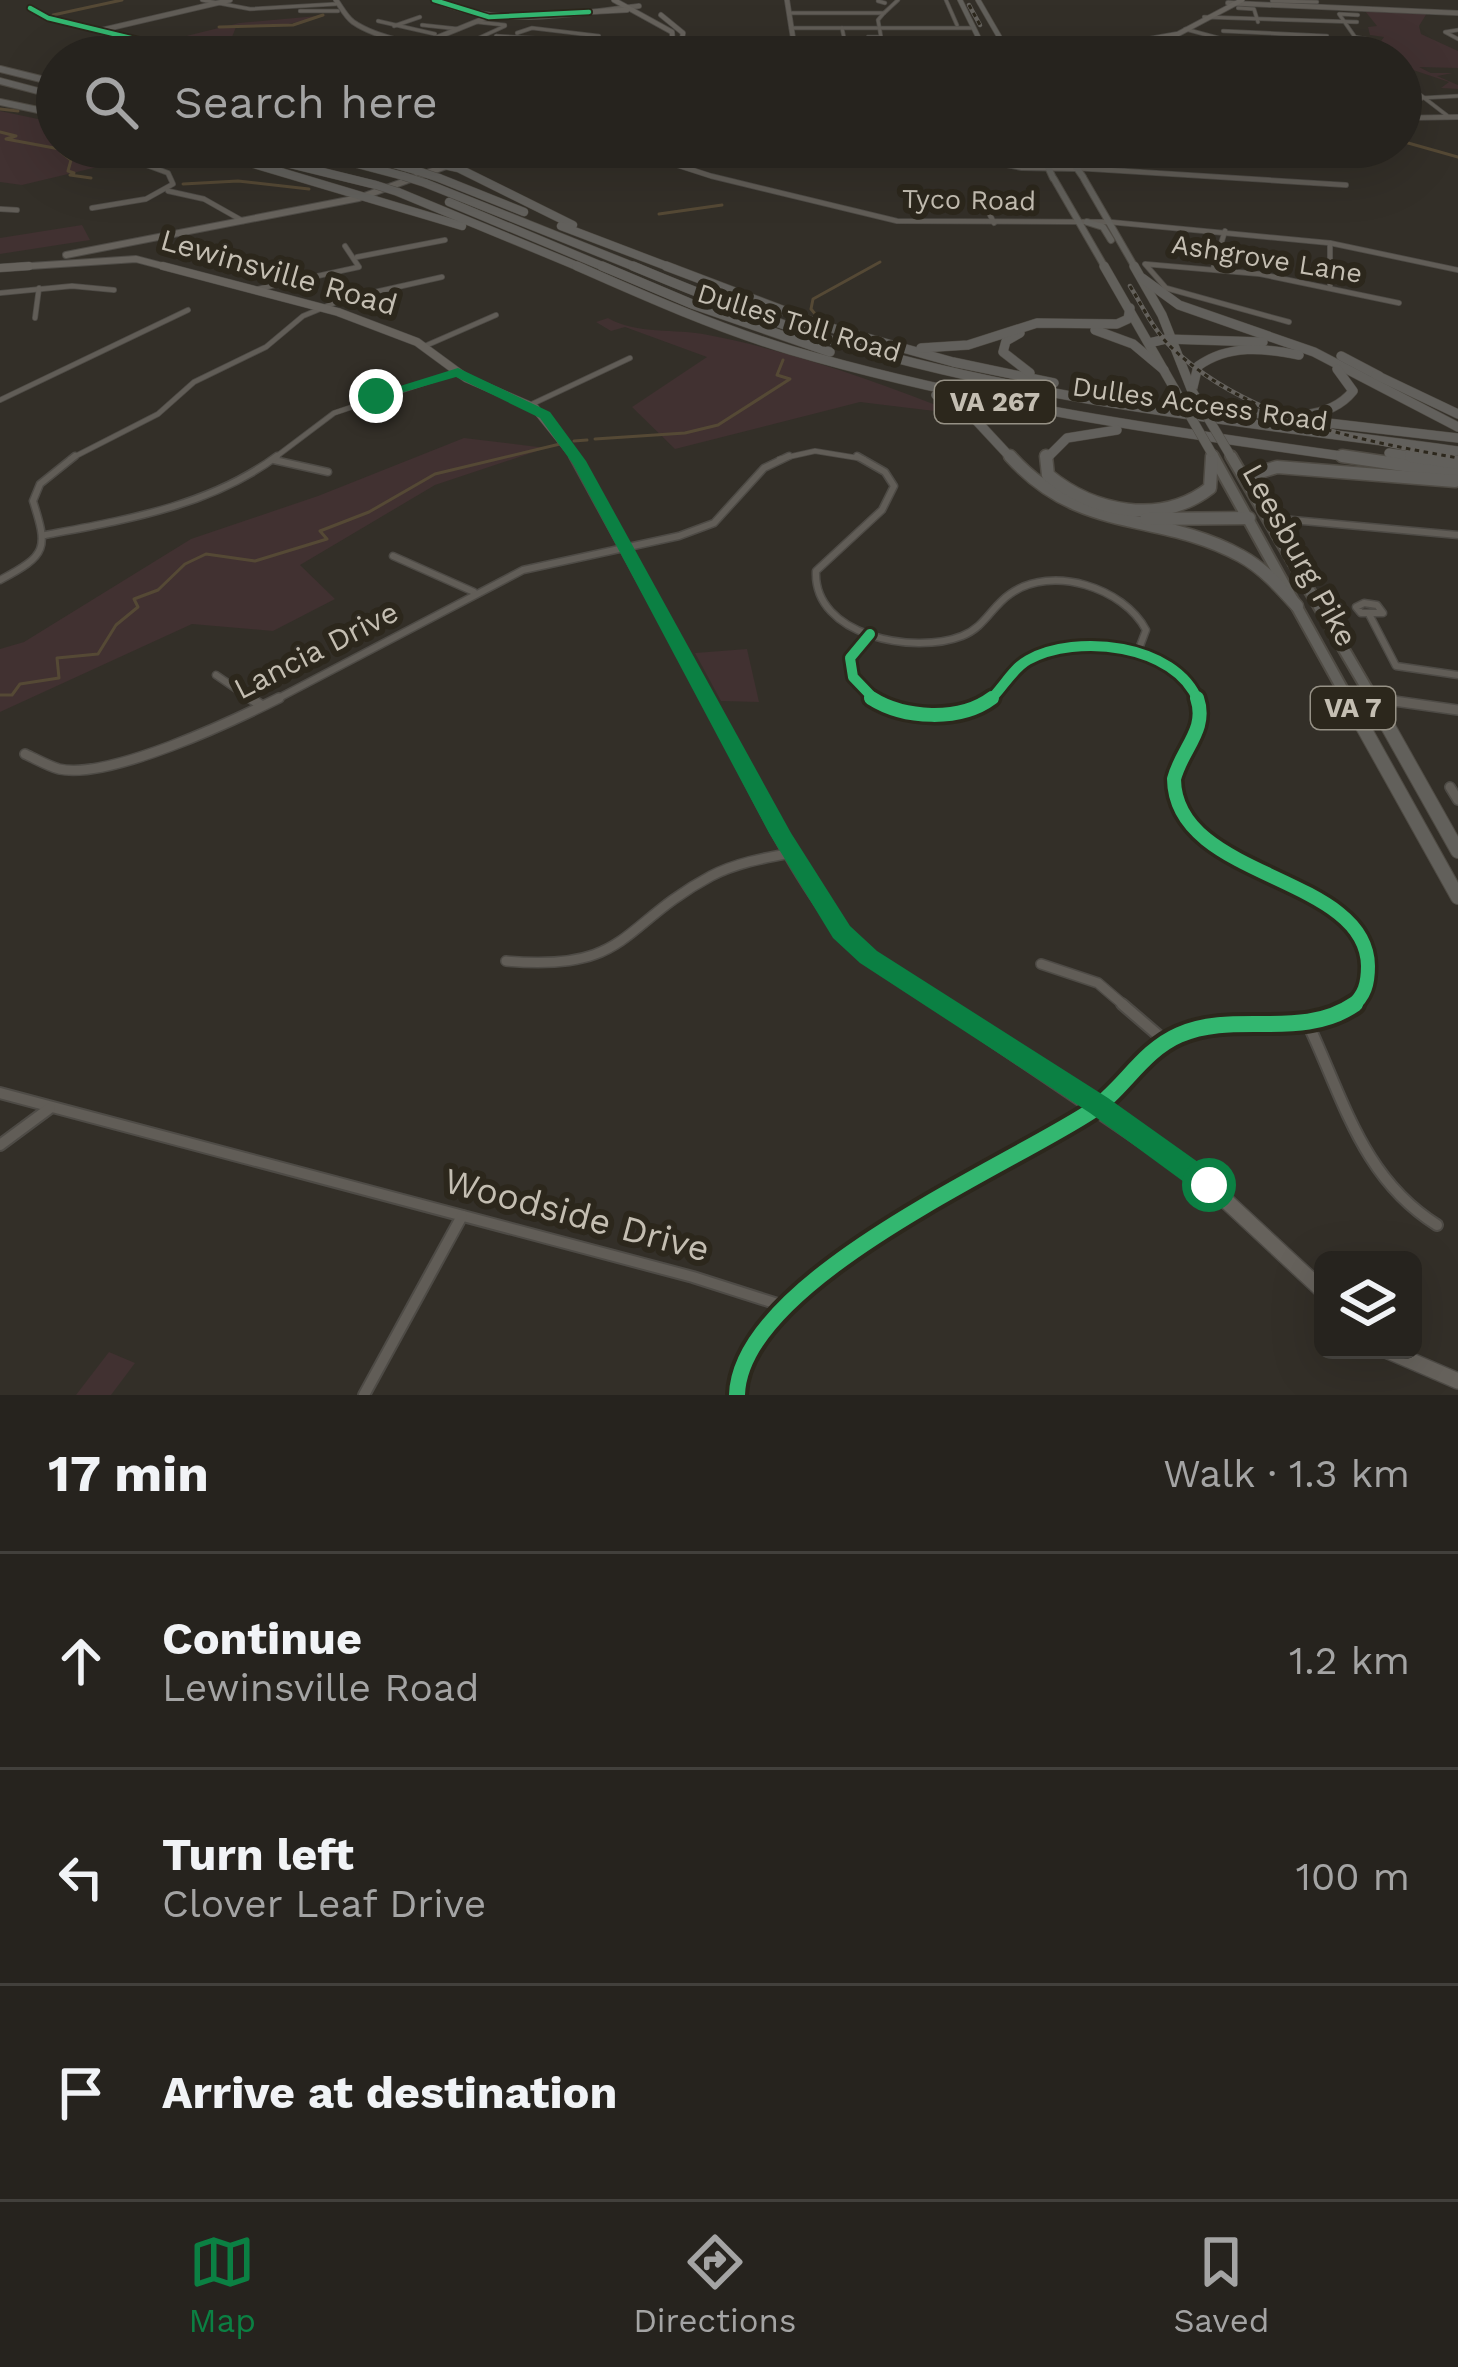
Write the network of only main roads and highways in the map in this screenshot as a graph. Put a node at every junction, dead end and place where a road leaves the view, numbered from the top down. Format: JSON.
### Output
{"nodes":[{"id":1,"x":36,"y":0,"type":"edge"},
{"id":2,"x":615,"y":0,"type":"edge"},
{"id":3,"x":960,"y":0,"type":"edge"},
{"id":4,"x":978,"y":0,"type":"edge"},
{"id":5,"x":1235,"y":3,"type":"edge"},
{"id":6,"x":629,"y":4,"type":"edge"},
{"id":7,"x":598,"y":9,"type":"road end"},
{"id":8,"x":589,"y":12,"type":"road end"},
{"id":9,"x":650,"y":16,"type":"junction"},
{"id":10,"x":127,"y":36,"type":"edge"},
{"id":11,"x":672,"y":36,"type":"edge"},
{"id":12,"x":678,"y":36,"type":"edge"},
{"id":13,"x":976,"y":36,"type":"edge"},
{"id":14,"x":999,"y":36,"type":"edge"},
{"id":15,"x":1160,"y":36,"type":"edge"},
{"id":16,"x":0,"y":69,"type":"edge"},
{"id":17,"x":36,"y":77,"type":"edge"},
{"id":18,"x":0,"y":85,"type":"edge"},
{"id":19,"x":36,"y":98,"type":"edge"},
{"id":20,"x":0,"y":101,"type":"edge"},
{"id":21,"x":36,"y":104,"type":"edge"},
{"id":22,"x":264,"y":168,"type":"edge"},
{"id":23,"x":306,"y":168,"type":"edge"},
{"id":24,"x":338,"y":168,"type":"edge"},
{"id":25,"x":372,"y":168,"type":"edge"},
{"id":26,"x":407,"y":168,"type":"edge"},
{"id":27,"x":438,"y":168,"type":"edge"},
{"id":28,"x":460,"y":168,"type":"edge"},
{"id":29,"x":468,"y":168,"type":"edge"},
{"id":30,"x":1049,"y":168,"type":"edge"},
{"id":31,"x":1076,"y":168,"type":"edge"},
{"id":32,"x":469,"y":173,"type":"junction"},
{"id":33,"x":440,"y":178,"type":"junction"},
{"id":34,"x":404,"y":190,"type":"junction"},
{"id":35,"x":357,"y":197,"type":"junction"},
{"id":36,"x":1082,"y":222,"type":"junction"},
{"id":37,"x":564,"y":227,"type":"junction"},
{"id":38,"x":118,"y":246,"type":"junction"},
{"id":39,"x":110,"y":258,"type":"junction"},
{"id":40,"x":0,"y":266,"type":"edge"},
{"id":41,"x":644,"y":270,"type":"junction"},
{"id":42,"x":1142,"y":278,"type":"junction"},
{"id":43,"x":1130,"y":308,"type":"junction"},
{"id":44,"x":1159,"y":310,"type":"junction"},
{"id":45,"x":788,"y":314,"type":"junction"},
{"id":46,"x":848,"y":334,"type":"junction"},
{"id":47,"x":744,"y":335,"type":"junction"},
{"id":48,"x":1172,"y":339,"type":"junction"},
{"id":49,"x":1149,"y":343,"type":"junction"},
{"id":50,"x":802,"y":354,"type":"junction"},
{"id":51,"x":1329,"y":355,"type":"junction"},
{"id":52,"x":953,"y":362,"type":"junction"},
{"id":53,"x":1163,"y":370,"type":"junction"},
{"id":54,"x":1080,"y":388,"type":"junction"},
{"id":55,"x":1192,"y":391,"type":"junction"},
{"id":56,"x":1227,"y":410,"type":"junction"},
{"id":57,"x":1458,"y":414,"type":"edge"},
{"id":58,"x":1458,"y":427,"type":"edge"},
{"id":59,"x":1191,"y":434,"type":"junction"},
{"id":60,"x":1458,"y":438,"type":"edge"},
{"id":61,"x":1458,"y":451,"type":"edge"},
{"id":62,"x":1212,"y":454,"type":"junction"},
{"id":63,"x":1458,"y":463,"type":"edge"},
{"id":64,"x":1458,"y":477,"type":"edge"},
{"id":65,"x":1252,"y":488,"type":"junction"},
{"id":66,"x":1106,"y":515,"type":"junction"},
{"id":67,"x":1249,"y":518,"type":"junction"},
{"id":68,"x":1270,"y":518,"type":"junction"},
{"id":69,"x":1297,"y":606,"type":"junction"},
{"id":70,"x":1458,"y":851,"type":"edge"},
{"id":71,"x":1458,"y":897,"type":"edge"},
{"id":72,"x":1314,"y":1283,"type":"edge"},
{"id":73,"x":1402,"y":1359,"type":"edge"},
{"id":74,"x":1458,"y":1381,"type":"edge"}],
"edges":[{"from":1,"to":10,"type":"main road"},
{"from":2,"to":6,"type":"main road"},
{"from":2,"to":7,"type":"main road"},
{"from":3,"to":13,"type":"highway"},
{"from":4,"to":14,"type":"highway"},
{"from":5,"to":15,"type":"main road"},
{"from":6,"to":9,"type":"main road"},
{"from":6,"to":12,"type":"main road"},
{"from":8,"to":9,"type":"main road"},
{"from":9,"to":11,"type":"main road"},
{"from":16,"to":17,"type":"highway"},
{"from":18,"to":19,"type":"highway"},
{"from":20,"to":21,"type":"highway"},
{"from":22,"to":35,"type":"highway"},
{"from":23,"to":34,"type":"highway","bridge":true},
{"from":24,"to":34,"type":"highway","name":"Dulles Access Road","bridge":true},
{"from":25,"to":41,"type":"highway","name":"Dulles Access Road","bridge":true},
{"from":26,"to":33,"type":"highway","name":"Dulles Toll Road","number":"VA 267","bridge":true},
{"from":27,"to":35,"type":"main road"},
{"from":28,"to":32,"type":"highway"},
{"from":29,"to":32,"type":"highway"},
{"from":30,"to":36,"type":"highway","name":"Leesburg Pike","number":"VA 7"},
{"from":31,"to":42,"type":"highway","name":"Leesburg Pike","number":"VA 7"},
{"from":32,"to":45,"type":"highway"},
{"from":33,"to":37,"type":"highway","name":"Dulles Toll Road","number":"VA 267"},
{"from":33,"to":41,"type":"highway"},
{"from":34,"to":47,"type":"highway"},
{"from":34,"to":63,"type":"highway","name":"Dulles Access Road"},
{"from":35,"to":38,"type":"main road"},
{"from":35,"to":47,"type":"highway"},
{"from":36,"to":43,"type":"highway","name":"Leesburg Pike","number":"VA 7"},
{"from":36,"to":44,"type":"highway"},
{"from":37,"to":45,"type":"highway","name":"Dulles Toll Road","number":"VA 267"},
{"from":37,"to":52,"type":"highway","name":"Dulles Toll Road","number":"VA 267"},
{"from":38,"to":39,"type":"main road"},
{"from":38,"to":40,"type":"main road"},
{"from":39,"to":40,"type":"main road","name":"Lewinsville Road"},
{"from":39,"to":72,"type":"main road","name":"Lewinsville Road"},
{"from":41,"to":61,"type":"highway","name":"Dulles Access Road"},
{"from":42,"to":44,"type":"highway","name":"Leesburg Pike","number":"VA 7"},
{"from":42,"to":51,"type":"highway"},
{"from":43,"to":46,"type":"highway"},
{"from":43,"to":49,"type":"highway","name":"Leesburg Pike","number":"VA 7"},
{"from":44,"to":48,"type":"highway","name":"Leesburg Pike","number":"VA 7"},
{"from":45,"to":46,"type":"highway","name":"Dulles Toll Road","number":"VA 267"},
{"from":46,"to":52,"type":"highway","name":"Dulles Toll Road","number":"VA 267"},
{"from":47,"to":50,"type":"highway","name":"Dulles Toll Road","number":"VA 267"},
{"from":48,"to":49,"type":"highway"},
{"from":48,"to":51,"type":"highway"},
{"from":48,"to":55,"type":"highway","name":"Leesburg Pike","number":"VA 7"},
{"from":49,"to":53,"type":"highway","name":"Leesburg Pike","number":"VA 7"},
{"from":50,"to":59,"type":"highway","name":"Dulles Toll Road","number":"VA 267"},
{"from":50,"to":66,"type":"highway"},
{"from":51,"to":57,"type":"highway"},
{"from":51,"to":58,"type":"highway"},
{"from":52,"to":54,"type":"highway","name":"Dulles Toll Road","number":"VA 267"},
{"from":53,"to":54,"type":"highway"},
{"from":53,"to":62,"type":"highway","name":"Leesburg Pike","number":"VA 7","bridge":true},
{"from":54,"to":56,"type":"highway","name":"Dulles Toll Road","number":"VA 267"},
{"from":55,"to":56,"type":"highway"},
{"from":55,"to":65,"type":"highway","name":"Leesburg Pike","number":"VA 7","bridge":true},
{"from":56,"to":60,"type":"highway","name":"Dulles Toll Road","number":"VA 267"},
{"from":59,"to":62,"type":"highway"},
{"from":59,"to":64,"type":"highway","name":"Dulles Toll Road","number":"VA 267"},
{"from":62,"to":67,"type":"highway","name":"Leesburg Pike","number":"VA 7"},
{"from":64,"to":65,"type":"highway"},
{"from":65,"to":68,"type":"highway","name":"Leesburg Pike","number":"VA 7"},
{"from":66,"to":67,"type":"highway"},
{"from":66,"to":69,"type":"highway"},
{"from":67,"to":68,"type":"highway"},
{"from":67,"to":69,"type":"highway","name":"Leesburg Pike","number":"VA 7"},
{"from":68,"to":70,"type":"highway","name":"Leesburg Pike","number":"VA 7"},
{"from":69,"to":71,"type":"highway","name":"Leesburg Pike","number":"VA 7"},
{"from":73,"to":74,"type":"main road"}]}
